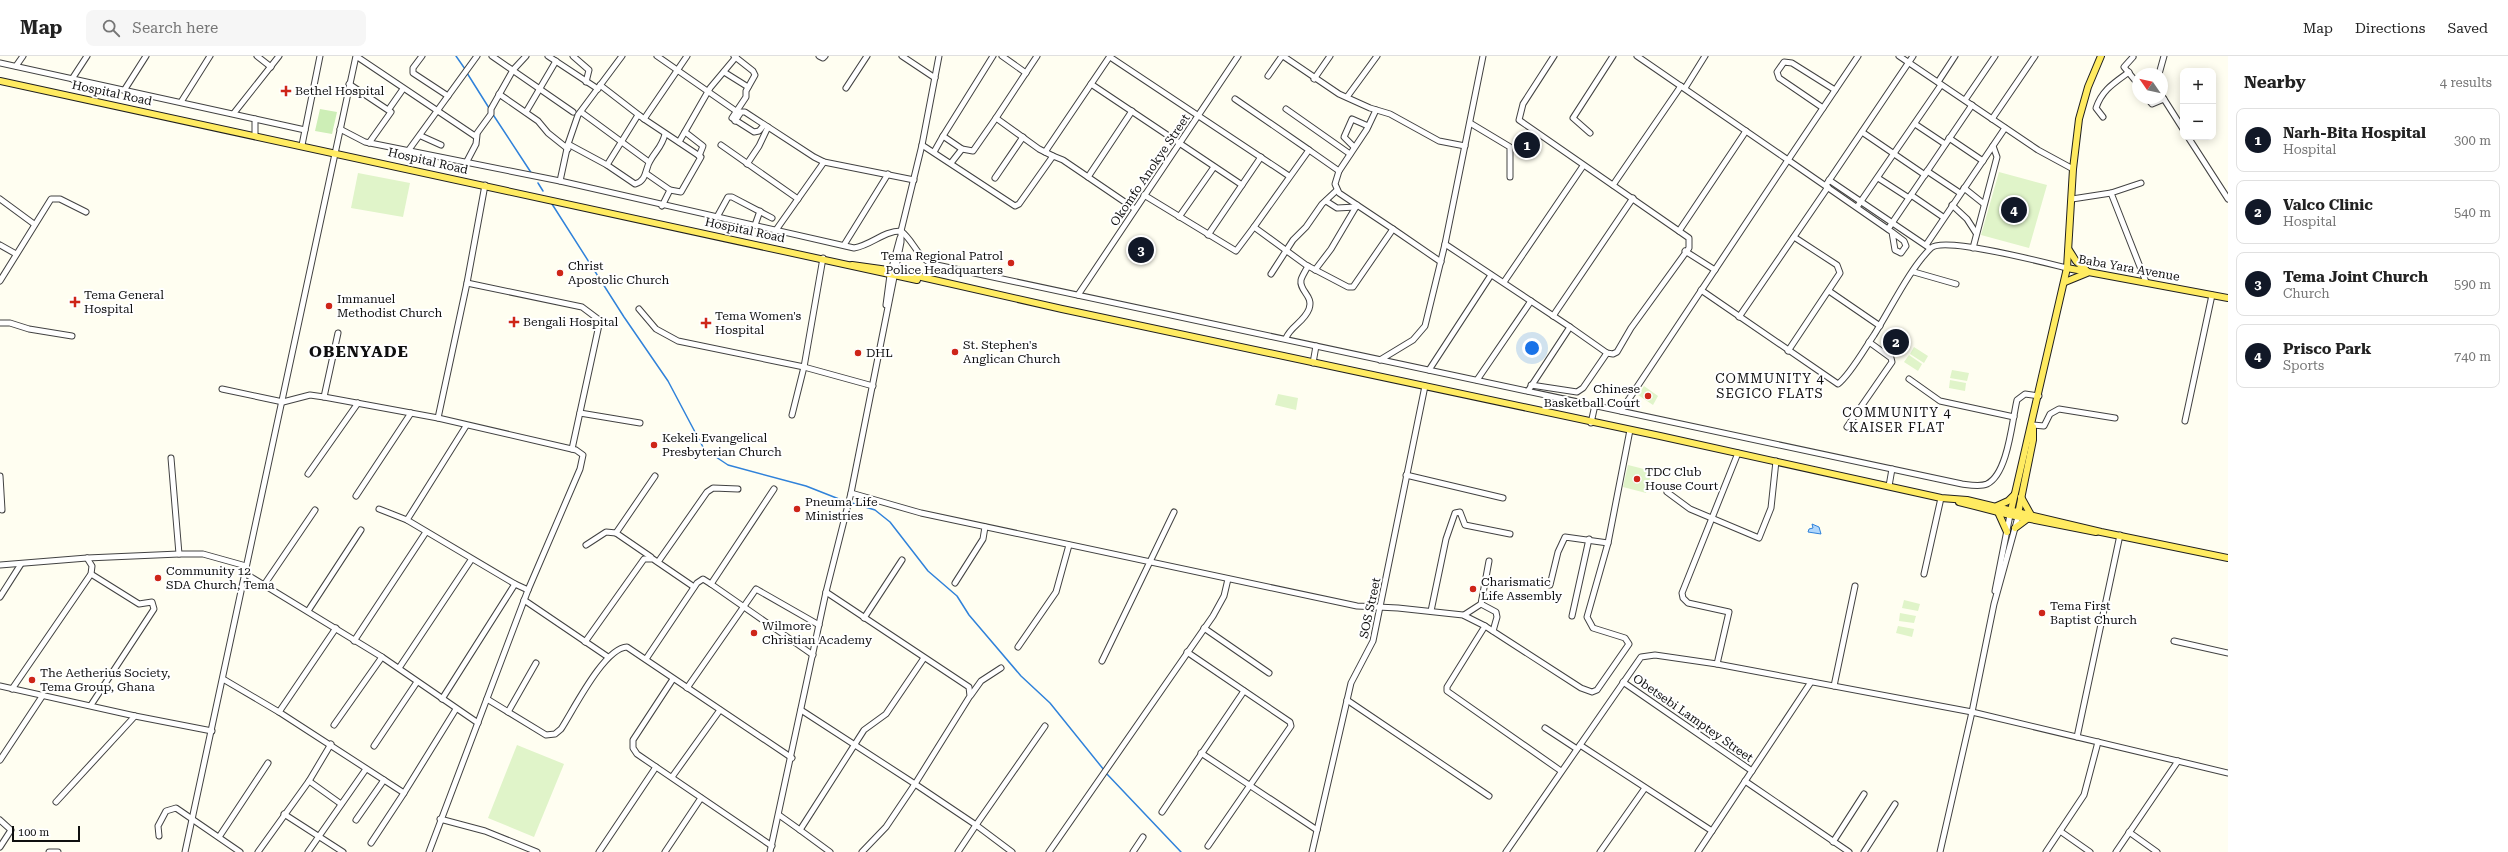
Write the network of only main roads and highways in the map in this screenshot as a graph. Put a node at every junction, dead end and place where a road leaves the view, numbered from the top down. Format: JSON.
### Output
{"nodes":[{"id":1,"x":2101,"y":56,"type":"edge"},
{"id":2,"x":0,"y":81,"type":"edge"},
{"id":3,"x":2069,"y":250,"type":"junction"},
{"id":4,"x":2067,"y":268,"type":"junction"},
{"id":5,"x":2091,"y":272,"type":"junction"},
{"id":6,"x":2064,"y":282,"type":"junction"},
{"id":7,"x":2228,"y":298,"type":"edge"},
{"id":8,"x":2018,"y":495,"type":"junction"},
{"id":9,"x":1997,"y":509,"type":"junction"},
{"id":10,"x":2011,"y":512,"type":"junction"},
{"id":11,"x":2018,"y":514,"type":"junction"},
{"id":12,"x":2029,"y":517,"type":"junction"},
{"id":13,"x":2015,"y":528,"type":"road end"},
{"id":14,"x":2007,"y":532,"type":"road end"},
{"id":15,"x":2228,"y":558,"type":"edge"}],
"edges":[{"from":1,"to":3,"type":"main road"},
{"from":2,"to":9,"type":"main road","name":"Hospital Road"},
{"from":3,"to":4,"type":"main road"},
{"from":3,"to":5,"type":"main road"},
{"from":4,"to":5,"type":"main road","name":"Baba Yara Avenue"},
{"from":4,"to":6,"type":"main road","name":"Baba Yara Avenue"},
{"from":5,"to":6,"type":"main road"},
{"from":5,"to":7,"type":"main road","name":"Baba Yara Avenue"},
{"from":6,"to":8,"type":"main road","name":"Baba Yara Avenue"},
{"from":8,"to":9,"type":"main road"},
{"from":8,"to":10,"type":"main road","name":"Baba Yara Avenue"},
{"from":8,"to":11,"type":"main road","name":"Baba Yara Avenue"},
{"from":8,"to":12,"type":"main road"},
{"from":9,"to":10,"type":"main road","name":"Hospital Road"},
{"from":9,"to":14,"type":"main road"},
{"from":10,"to":11,"type":"main road","name":"Hospital Road"},
{"from":11,"to":12,"type":"main road","name":"Hospital Road"},
{"from":12,"to":13,"type":"main road"},
{"from":12,"to":15,"type":"main road","name":"Hospital Road"}]}
